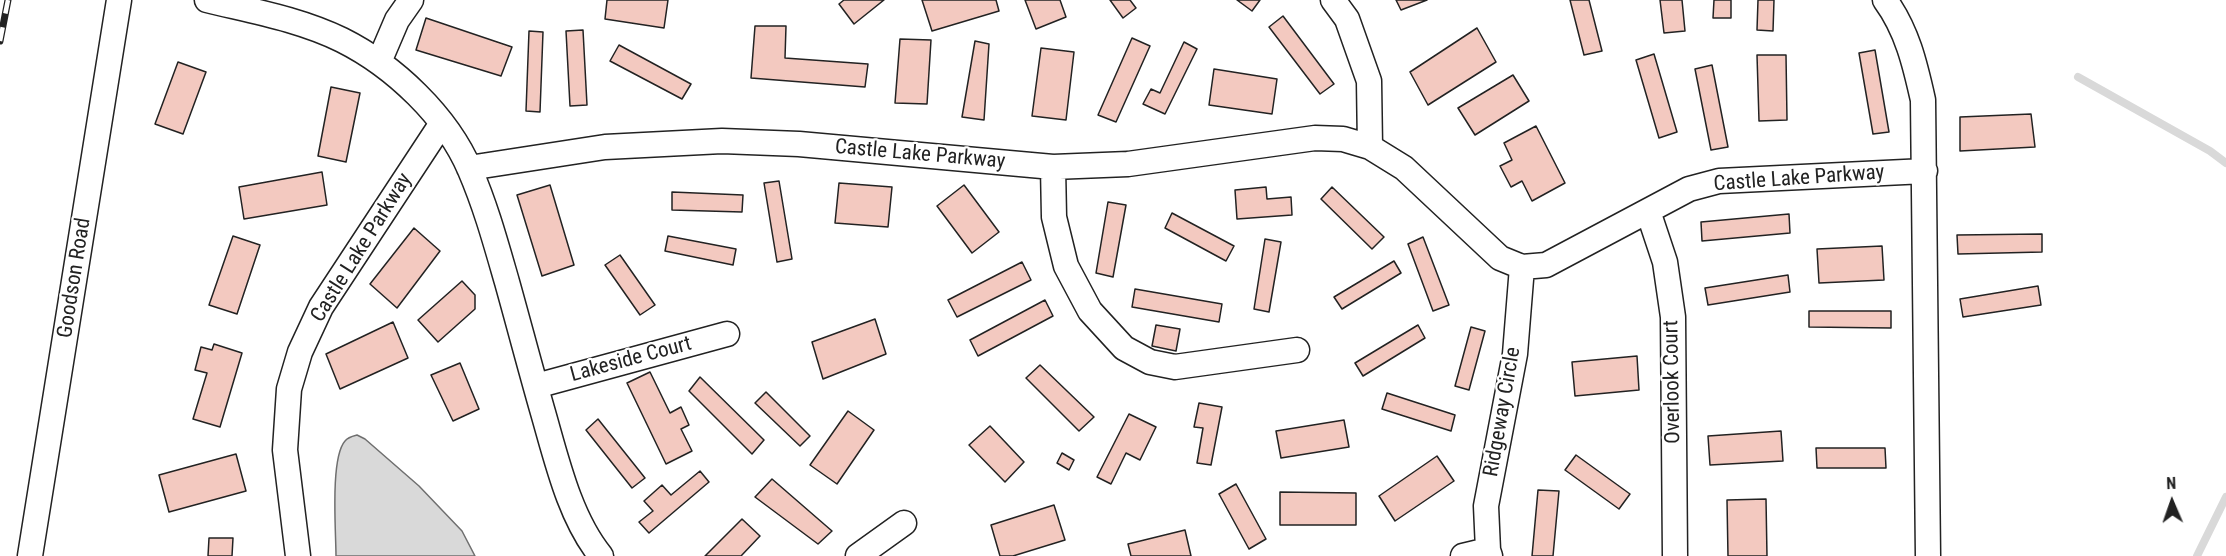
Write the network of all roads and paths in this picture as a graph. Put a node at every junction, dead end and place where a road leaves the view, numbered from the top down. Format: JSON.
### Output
{"nodes":[{"id":1,"x":119,"y":0,"type":"edge"},
{"id":2,"x":207,"y":0,"type":"edge"},
{"id":3,"x":411,"y":0,"type":"edge"},
{"id":4,"x":1332,"y":0,"type":"edge"},
{"id":5,"x":1885,"y":0,"type":"edge"},
{"id":6,"x":379,"y":63,"type":"junction"},
{"id":7,"x":442,"y":123,"type":"junction"},
{"id":8,"x":1370,"y":147,"type":"junction"},
{"id":9,"x":1053,"y":167,"type":"junction"},
{"id":10,"x":469,"y":168,"type":"junction"},
{"id":11,"x":1925,"y":171,"type":"junction"},
{"id":12,"x":1648,"y":211,"type":"junction"},
{"id":13,"x":1521,"y":267,"type":"junction"},
{"id":14,"x":727,"y":334,"type":"dead end"},
{"id":15,"x":1297,"y":350,"type":"dead end"},
{"id":16,"x":536,"y":386,"type":"junction"},
{"id":17,"x":904,"y":523,"type":"dead end"},
{"id":18,"x":1489,"y":553,"type":"edge"},
{"id":19,"x":30,"y":556,"type":"edge"},
{"id":20,"x":298,"y":556,"type":"edge"},
{"id":21,"x":601,"y":556,"type":"edge"},
{"id":22,"x":858,"y":556,"type":"edge"},
{"id":23,"x":1463,"y":556,"type":"edge"},
{"id":24,"x":1675,"y":556,"type":"edge"},
{"id":25,"x":1928,"y":556,"type":"edge"}],
"edges":[{"from":1,"to":19,"type":"street","name":"Goodson Road"},
{"from":2,"to":6,"type":"street"},
{"from":3,"to":6,"type":"street"},
{"from":4,"to":8,"type":"street"},
{"from":5,"to":11,"type":"street"},
{"from":6,"to":7,"type":"street"},
{"from":7,"to":10,"type":"street"},
{"from":7,"to":20,"type":"street","name":"Castle Lake Parkway"},
{"from":8,"to":9,"type":"street","name":"Castle Lake Parkway"},
{"from":8,"to":13,"type":"street","name":"Castle Lake Parkway"},
{"from":9,"to":10,"type":"street","name":"Castle Lake Parkway"},
{"from":9,"to":15,"type":"street"},
{"from":10,"to":16,"type":"street"},
{"from":11,"to":12,"type":"street","name":"Castle Lake Parkway"},
{"from":11,"to":25,"type":"street"},
{"from":12,"to":13,"type":"street","name":"Castle Lake Parkway"},
{"from":12,"to":24,"type":"street","name":"Overlook Court"},
{"from":13,"to":18,"type":"street","name":"Ridgeway Circle"},
{"from":14,"to":16,"type":"street","name":"Lakeside Court"},
{"from":16,"to":21,"type":"street"},
{"from":17,"to":22,"type":"street"},
{"from":18,"to":23,"type":"street"}]}
